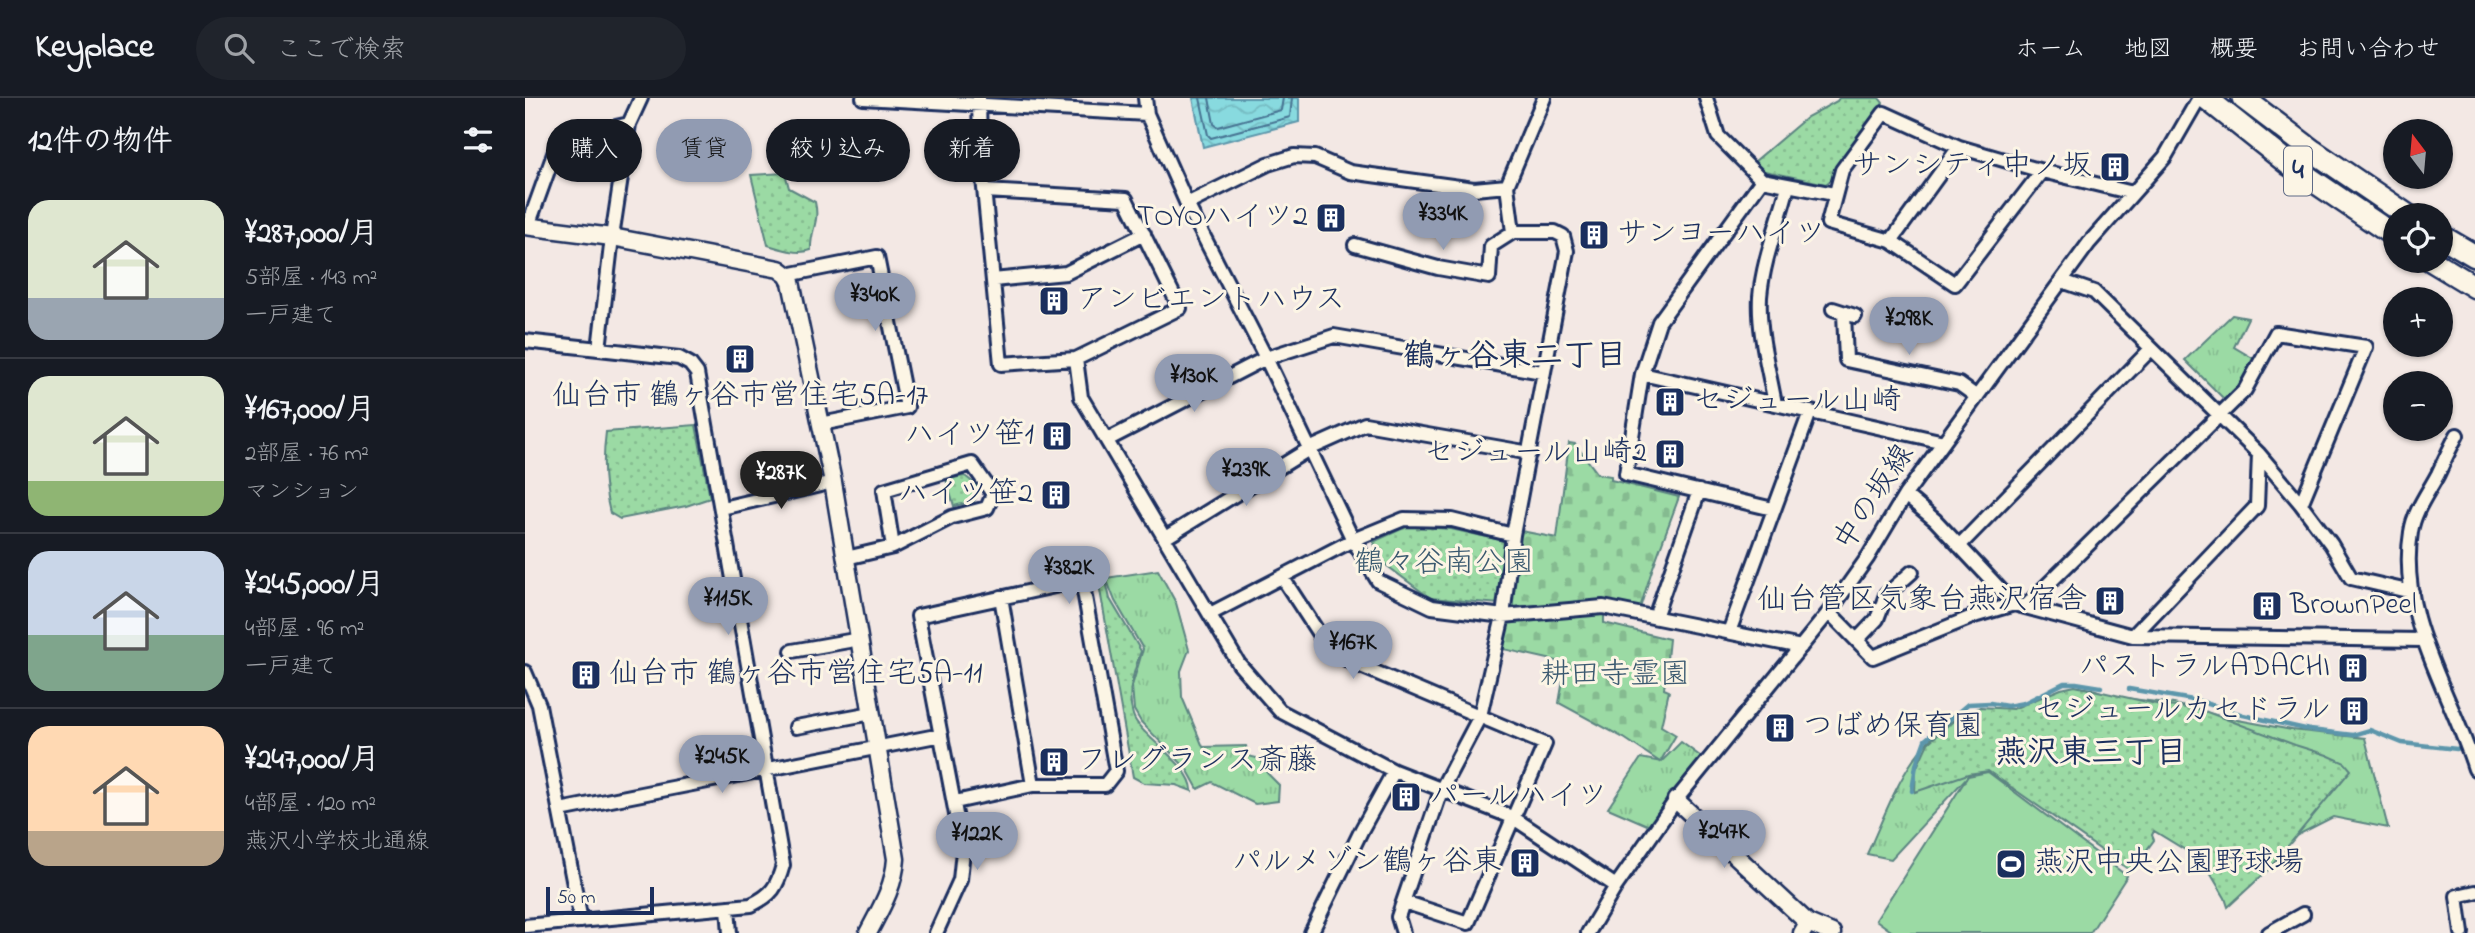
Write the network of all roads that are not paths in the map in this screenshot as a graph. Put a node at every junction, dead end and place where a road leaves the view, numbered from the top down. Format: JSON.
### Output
{"nodes":[{"id":1,"x":641,"y":98,"type":"edge"},
{"id":2,"x":863,"y":98,"type":"edge"},
{"id":3,"x":1145,"y":98,"type":"edge"},
{"id":4,"x":1544,"y":98,"type":"edge"},
{"id":5,"x":1706,"y":98,"type":"edge"},
{"id":6,"x":2199,"y":98,"type":"edge"},
{"id":7,"x":2206,"y":98,"type":"edge"},
{"id":8,"x":2243,"y":98,"type":"edge"},
{"id":9,"x":978,"y":102,"type":"edge"},
{"id":10,"x":1147,"y":114,"type":"junction"},
{"id":11,"x":631,"y":119,"type":"edge"},
{"id":12,"x":1959,"y":147,"type":"junction"},
{"id":13,"x":2042,"y":171,"type":"junction"},
{"id":14,"x":546,"y":175,"type":"edge"},
{"id":15,"x":1762,"y":180,"type":"junction"},
{"id":16,"x":620,"y":182,"type":"edge"},
{"id":17,"x":1507,"y":186,"type":"junction"},
{"id":18,"x":1788,"y":186,"type":"junction"},
{"id":19,"x":985,"y":191,"type":"junction"},
{"id":20,"x":2133,"y":193,"type":"junction"},
{"id":21,"x":1834,"y":194,"type":"junction"},
{"id":22,"x":2389,"y":203,"type":"edge"},
{"id":23,"x":1187,"y":204,"type":"junction"},
{"id":24,"x":527,"y":226,"type":"edge"},
{"id":25,"x":2383,"y":228,"type":"edge"},
{"id":26,"x":1513,"y":232,"type":"junction"},
{"id":27,"x":1144,"y":234,"type":"junction"},
{"id":28,"x":612,"y":237,"type":"junction"},
{"id":29,"x":1891,"y":241,"type":"junction"},
{"id":30,"x":2453,"y":243,"type":"edge"},
{"id":31,"x":1355,"y":244,"type":"dead end"},
{"id":32,"x":2470,"y":252,"type":"edge"},
{"id":33,"x":2448,"y":273,"type":"edge"},
{"id":34,"x":2451,"y":273,"type":"edge"},
{"id":35,"x":787,"y":275,"type":"junction"},
{"id":36,"x":993,"y":280,"type":"junction"},
{"id":37,"x":2061,"y":281,"type":"junction"},
{"id":38,"x":2475,"y":287,"type":"edge"},
{"id":39,"x":2475,"y":296,"type":"edge"},
{"id":40,"x":1844,"y":312,"type":"dead end"},
{"id":41,"x":525,"y":341,"type":"edge"},
{"id":42,"x":599,"y":349,"type":"junction"},
{"id":43,"x":2151,"y":349,"type":"junction"},
{"id":44,"x":1266,"y":358,"type":"junction"},
{"id":45,"x":1076,"y":359,"type":"junction"},
{"id":46,"x":1542,"y":372,"type":"junction"},
{"id":47,"x":1642,"y":374,"type":"junction"},
{"id":48,"x":1977,"y":397,"type":"junction"},
{"id":49,"x":1775,"y":404,"type":"junction"},
{"id":50,"x":1810,"y":412,"type":"junction"},
{"id":51,"x":2219,"y":417,"type":"junction"},
{"id":52,"x":821,"y":424,"type":"junction"},
{"id":53,"x":2457,"y":435,"type":"dead end"},
{"id":54,"x":1107,"y":440,"type":"junction"},
{"id":55,"x":1944,"y":442,"type":"junction"},
{"id":56,"x":1309,"y":449,"type":"junction"},
{"id":57,"x":1530,"y":453,"type":"junction"},
{"id":58,"x":2259,"y":454,"type":"junction"},
{"id":59,"x":833,"y":482,"type":"junction"},
{"id":60,"x":1699,"y":491,"type":"junction"},
{"id":61,"x":1905,"y":495,"type":"junction"},
{"id":62,"x":2301,"y":504,"type":"junction"},
{"id":63,"x":722,"y":508,"type":"junction"},
{"id":64,"x":1773,"y":509,"type":"junction"},
{"id":65,"x":1513,"y":535,"type":"junction"},
{"id":66,"x":1165,"y":538,"type":"junction"},
{"id":67,"x":1353,"y":540,"type":"junction"},
{"id":68,"x":1959,"y":546,"type":"junction"},
{"id":69,"x":893,"y":547,"type":"junction"},
{"id":70,"x":846,"y":558,"type":"junction"},
{"id":71,"x":1912,"y":572,"type":"dead end"},
{"id":72,"x":1282,"y":577,"type":"junction"},
{"id":73,"x":2412,"y":592,"type":"junction"},
{"id":74,"x":1001,"y":597,"type":"junction"},
{"id":75,"x":2020,"y":605,"type":"junction"},
{"id":76,"x":1829,"y":612,"type":"junction"},
{"id":77,"x":1210,"y":614,"type":"junction"},
{"id":78,"x":1503,"y":616,"type":"junction"},
{"id":79,"x":1655,"y":617,"type":"junction"},
{"id":80,"x":1729,"y":632,"type":"junction"},
{"id":81,"x":798,"y":635,"type":"dead end"},
{"id":82,"x":2133,"y":636,"type":"junction"},
{"id":83,"x":860,"y":639,"type":"junction"},
{"id":84,"x":1857,"y":640,"type":"junction"},
{"id":85,"x":2423,"y":640,"type":"junction"},
{"id":86,"x":1801,"y":647,"type":"junction"},
{"id":87,"x":525,"y":672,"type":"edge"},
{"id":88,"x":528,"y":687,"type":"edge"},
{"id":89,"x":810,"y":709,"type":"dead end"},
{"id":90,"x":872,"y":713,"type":"junction"},
{"id":91,"x":1480,"y":716,"type":"junction"},
{"id":92,"x":813,"y":724,"type":"junction"},
{"id":93,"x":796,"y":727,"type":"dead end"},
{"id":94,"x":941,"y":735,"type":"junction"},
{"id":95,"x":878,"y":748,"type":"junction"},
{"id":96,"x":2475,"y":769,"type":"edge"},
{"id":97,"x":767,"y":770,"type":"junction"},
{"id":98,"x":1394,"y":771,"type":"junction"},
{"id":99,"x":1034,"y":785,"type":"junction"},
{"id":100,"x":1442,"y":788,"type":"junction"},
{"id":101,"x":1676,"y":800,"type":"junction"},
{"id":102,"x":955,"y":802,"type":"junction"},
{"id":103,"x":560,"y":810,"type":"junction"},
{"id":104,"x":1513,"y":817,"type":"junction"},
{"id":105,"x":1616,"y":886,"type":"junction"},
{"id":106,"x":2475,"y":892,"type":"edge"},
{"id":107,"x":1404,"y":902,"type":"junction"},
{"id":108,"x":728,"y":908,"type":"junction"},
{"id":109,"x":2302,"y":914,"type":"dead end"},
{"id":110,"x":581,"y":921,"type":"junction"},
{"id":111,"x":525,"y":926,"type":"edge"},
{"id":112,"x":1805,"y":928,"type":"edge"},
{"id":113,"x":730,"y":933,"type":"edge"},
{"id":114,"x":868,"y":933,"type":"edge"},
{"id":115,"x":936,"y":933,"type":"edge"},
{"id":116,"x":1311,"y":933,"type":"edge"},
{"id":117,"x":1403,"y":933,"type":"edge"},
{"id":118,"x":1588,"y":933,"type":"edge"},
{"id":119,"x":1832,"y":933,"type":"edge"},
{"id":120,"x":2269,"y":933,"type":"edge"},
{"id":121,"x":2462,"y":933,"type":"edge"}],
"edges":[{"from":1,"to":11,"type":"street"},
{"from":2,"to":9,"type":"street"},
{"from":3,"to":10,"type":"street"},
{"from":4,"to":17,"type":"street"},
{"from":5,"to":15,"type":"street"},
{"from":6,"to":20,"type":"street","name":"中の坂線"},
{"from":7,"to":25,"type":"highway","number":"4"},
{"from":8,"to":22,"type":"highway","number":"4"},
{"from":9,"to":10,"type":"street"},
{"from":9,"to":19,"type":"street"},
{"from":10,"to":23,"type":"street"},
{"from":12,"to":13,"type":"street"},
{"from":12,"to":21,"type":"street"},
{"from":12,"to":29,"type":"street"},
{"from":13,"to":20,"type":"street"},
{"from":13,"to":29,"type":"street"},
{"from":14,"to":24,"type":"street"},
{"from":15,"to":18,"type":"street"},
{"from":15,"to":47,"type":"street"},
{"from":16,"to":28,"type":"street"},
{"from":17,"to":23,"type":"street"},
{"from":17,"to":26,"type":"street"},
{"from":18,"to":21,"type":"street"},
{"from":18,"to":49,"type":"street"},
{"from":19,"to":27,"type":"street"},
{"from":19,"to":36,"type":"street"},
{"from":20,"to":37,"type":"street","name":"中の坂線"},
{"from":21,"to":29,"type":"street"},
{"from":23,"to":44,"type":"street"},
{"from":24,"to":28,"type":"street"},
{"from":26,"to":31,"type":"street"},
{"from":26,"to":46,"type":"street"},
{"from":27,"to":36,"type":"street"},
{"from":27,"to":45,"type":"street"},
{"from":28,"to":35,"type":"street"},
{"from":28,"to":42,"type":"street"},
{"from":30,"to":32,"type":"highway"},
{"from":33,"to":39,"type":"highway"},
{"from":34,"to":38,"type":"highway"},
{"from":35,"to":52,"type":"street"},
{"from":35,"to":52,"type":"street"},
{"from":36,"to":45,"type":"street"},
{"from":37,"to":43,"type":"street"},
{"from":37,"to":48,"type":"street","name":"中の坂線"},
{"from":40,"to":48,"type":"street"},
{"from":41,"to":42,"type":"street"},
{"from":42,"to":63,"type":"street"},
{"from":43,"to":51,"type":"street"},
{"from":43,"to":68,"type":"street"},
{"from":44,"to":46,"type":"street"},
{"from":44,"to":54,"type":"street"},
{"from":44,"to":56,"type":"street"},
{"from":45,"to":54,"type":"street"},
{"from":46,"to":57,"type":"street"},
{"from":47,"to":49,"type":"street"},
{"from":47,"to":60,"type":"street"},
{"from":48,"to":55,"type":"street","name":"中の坂線"},
{"from":49,"to":50,"type":"street"},
{"from":50,"to":55,"type":"street"},
{"from":50,"to":64,"type":"street"},
{"from":51,"to":58,"type":"street"},
{"from":51,"to":62,"type":"street"},
{"from":51,"to":75,"type":"street"},
{"from":52,"to":59,"type":"street"},
{"from":53,"to":73,"type":"street"},
{"from":54,"to":66,"type":"street"},
{"from":55,"to":61,"type":"street","name":"中の坂線"},
{"from":56,"to":57,"type":"street"},
{"from":56,"to":66,"type":"street"},
{"from":56,"to":67,"type":"street"},
{"from":57,"to":65,"type":"street"},
{"from":58,"to":62,"type":"street"},
{"from":58,"to":82,"type":"street"},
{"from":59,"to":63,"type":"street"},
{"from":59,"to":70,"type":"street"},
{"from":60,"to":64,"type":"street"},
{"from":60,"to":79,"type":"street"},
{"from":61,"to":68,"type":"street"},
{"from":61,"to":76,"type":"street","name":"中の坂線"},
{"from":62,"to":73,"type":"street"},
{"from":63,"to":97,"type":"street"},
{"from":64,"to":80,"type":"street"},
{"from":65,"to":67,"type":"street"},
{"from":65,"to":78,"type":"street"},
{"from":66,"to":77,"type":"street"},
{"from":67,"to":72,"type":"street"},
{"from":67,"to":78,"type":"street"},
{"from":68,"to":75,"type":"street"},
{"from":69,"to":69,"type":"street"},
{"from":69,"to":70,"type":"street"},
{"from":70,"to":83,"type":"street"},
{"from":71,"to":84,"type":"street"},
{"from":72,"to":77,"type":"street"},
{"from":72,"to":91,"type":"street"},
{"from":73,"to":85,"type":"street"},
{"from":74,"to":94,"type":"street"},
{"from":74,"to":99,"type":"street"},
{"from":74,"to":99,"type":"street"},
{"from":75,"to":82,"type":"street"},
{"from":75,"to":84,"type":"street"},
{"from":76,"to":84,"type":"street"},
{"from":76,"to":86,"type":"street","name":"中の坂線"},
{"from":77,"to":98,"type":"street"},
{"from":78,"to":79,"type":"street"},
{"from":78,"to":91,"type":"street"},
{"from":79,"to":80,"type":"street"},
{"from":80,"to":86,"type":"street"},
{"from":81,"to":83,"type":"street"},
{"from":82,"to":85,"type":"street"},
{"from":83,"to":90,"type":"street"},
{"from":85,"to":96,"type":"street"},
{"from":86,"to":101,"type":"street","name":"中の坂線"},
{"from":87,"to":88,"type":"street"},
{"from":88,"to":103,"type":"street"},
{"from":89,"to":92,"type":"street"},
{"from":90,"to":92,"type":"street"},
{"from":90,"to":95,"type":"street"},
{"from":91,"to":100,"type":"street"},
{"from":91,"to":104,"type":"street"},
{"from":92,"to":93,"type":"street"},
{"from":94,"to":95,"type":"street"},
{"from":94,"to":102,"type":"street"},
{"from":95,"to":97,"type":"street"},
{"from":95,"to":114,"type":"street"},
{"from":97,"to":103,"type":"street"},
{"from":97,"to":108,"type":"street"},
{"from":98,"to":100,"type":"street"},
{"from":98,"to":116,"type":"street"},
{"from":99,"to":102,"type":"street"},
{"from":100,"to":104,"type":"street"},
{"from":100,"to":107,"type":"street"},
{"from":101,"to":105,"type":"street","name":"中の坂線"},
{"from":101,"to":112,"type":"street"},
{"from":102,"to":115,"type":"street"},
{"from":103,"to":110,"type":"street"},
{"from":104,"to":105,"type":"street"},
{"from":104,"to":107,"type":"street"},
{"from":105,"to":118,"type":"street","name":"中の坂線"},
{"from":106,"to":121,"type":"street"},
{"from":107,"to":117,"type":"street"},
{"from":108,"to":110,"type":"street"},
{"from":108,"to":113,"type":"street"},
{"from":109,"to":120,"type":"street"},
{"from":110,"to":111,"type":"street"},
{"from":112,"to":119,"type":"street"}]}
